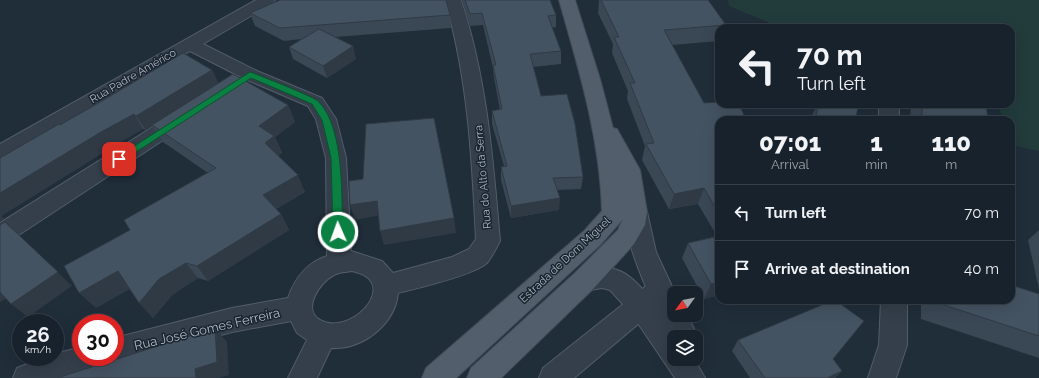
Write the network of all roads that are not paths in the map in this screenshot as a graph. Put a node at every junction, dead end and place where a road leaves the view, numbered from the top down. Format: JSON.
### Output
{"nodes":[{"id":1,"x":267,"y":0,"type":"edge"},
{"id":2,"x":453,"y":0,"type":"edge"},
{"id":3,"x":567,"y":0,"type":"edge"},
{"id":4,"x":189,"y":44,"type":"junction"},
{"id":5,"x":250,"y":74,"type":"junction"},
{"id":6,"x":231,"y":87,"type":"edge"},
{"id":7,"x":198,"y":108,"type":"edge"},
{"id":8,"x":597,"y":108,"type":"junction"},
{"id":9,"x":0,"y":153,"type":"edge"},
{"id":10,"x":636,"y":212,"type":"junction"},
{"id":11,"x":0,"y":235,"type":"edge"},
{"id":12,"x":339,"y":263,"type":"junction"},
{"id":13,"x":585,"y":280,"type":"junction"},
{"id":14,"x":386,"y":286,"type":"junction"},
{"id":15,"x":650,"y":298,"type":"junction"},
{"id":16,"x":894,"y":304,"type":"edge"},
{"id":17,"x":299,"y":308,"type":"junction"},
{"id":18,"x":679,"y":330,"type":"edge"},
{"id":19,"x":324,"y":335,"type":"junction"},
{"id":20,"x":667,"y":338,"type":"edge"},
{"id":21,"x":124,"y":349,"type":"edge"},
{"id":22,"x":72,"y":363,"type":"edge"},
{"id":23,"x":683,"y":366,"type":"edge"},
{"id":24,"x":698,"y":366,"type":"edge"},
{"id":25,"x":27,"y":378,"type":"edge"},
{"id":26,"x":302,"y":378,"type":"edge"},
{"id":27,"x":436,"y":378,"type":"edge"},
{"id":28,"x":481,"y":378,"type":"edge"},
{"id":29,"x":553,"y":378,"type":"edge"},
{"id":30,"x":691,"y":378,"type":"edge"},
{"id":31,"x":701,"y":378,"type":"edge"},
{"id":32,"x":882,"y":378,"type":"edge"}],
"edges":[{"from":1,"to":4,"type":"street","name":"Rua Padre Américo"},
{"from":2,"to":14,"type":"street","name":"Rua do Alto da Serra"},
{"from":3,"to":8,"type":"main road","name":"Estrada de Dom Miguel"},
{"from":4,"to":5,"type":"street"},
{"from":4,"to":9,"type":"street","name":"Rua Padre Américo"},
{"from":5,"to":6,"type":"street"},
{"from":5,"to":12,"type":"street"},
{"from":7,"to":11,"type":"street"},
{"from":8,"to":10,"type":"main road","name":"Estrada de Dom Miguel"},
{"from":8,"to":27,"type":"main road","name":"Estrada de Dom Miguel"},
{"from":10,"to":13,"type":"main road","name":"Estrada de Dom Miguel"},
{"from":10,"to":15,"type":"street","name":"Estrada de Dom Miguel"},
{"from":12,"to":14,"type":"street"},
{"from":12,"to":17,"type":"street"},
{"from":13,"to":15,"type":"street","name":"Estrada de Dom Miguel"},
{"from":13,"to":28,"type":"main road","name":"Estrada de Dom Miguel"},
{"from":14,"to":19,"type":"street"},
{"from":15,"to":18,"type":"street","name":"Estrada de Dom Miguel"},
{"from":15,"to":20,"type":"street","name":"Estrada de Dom Miguel"},
{"from":15,"to":29,"type":"street"},
{"from":16,"to":32,"type":"street"},
{"from":17,"to":19,"type":"street"},
{"from":17,"to":21,"type":"street","name":"Rua José Gomes Ferreira"},
{"from":19,"to":26,"type":"street"},
{"from":22,"to":25,"type":"street"},
{"from":23,"to":30,"type":"street"},
{"from":24,"to":31,"type":"street"}]}
